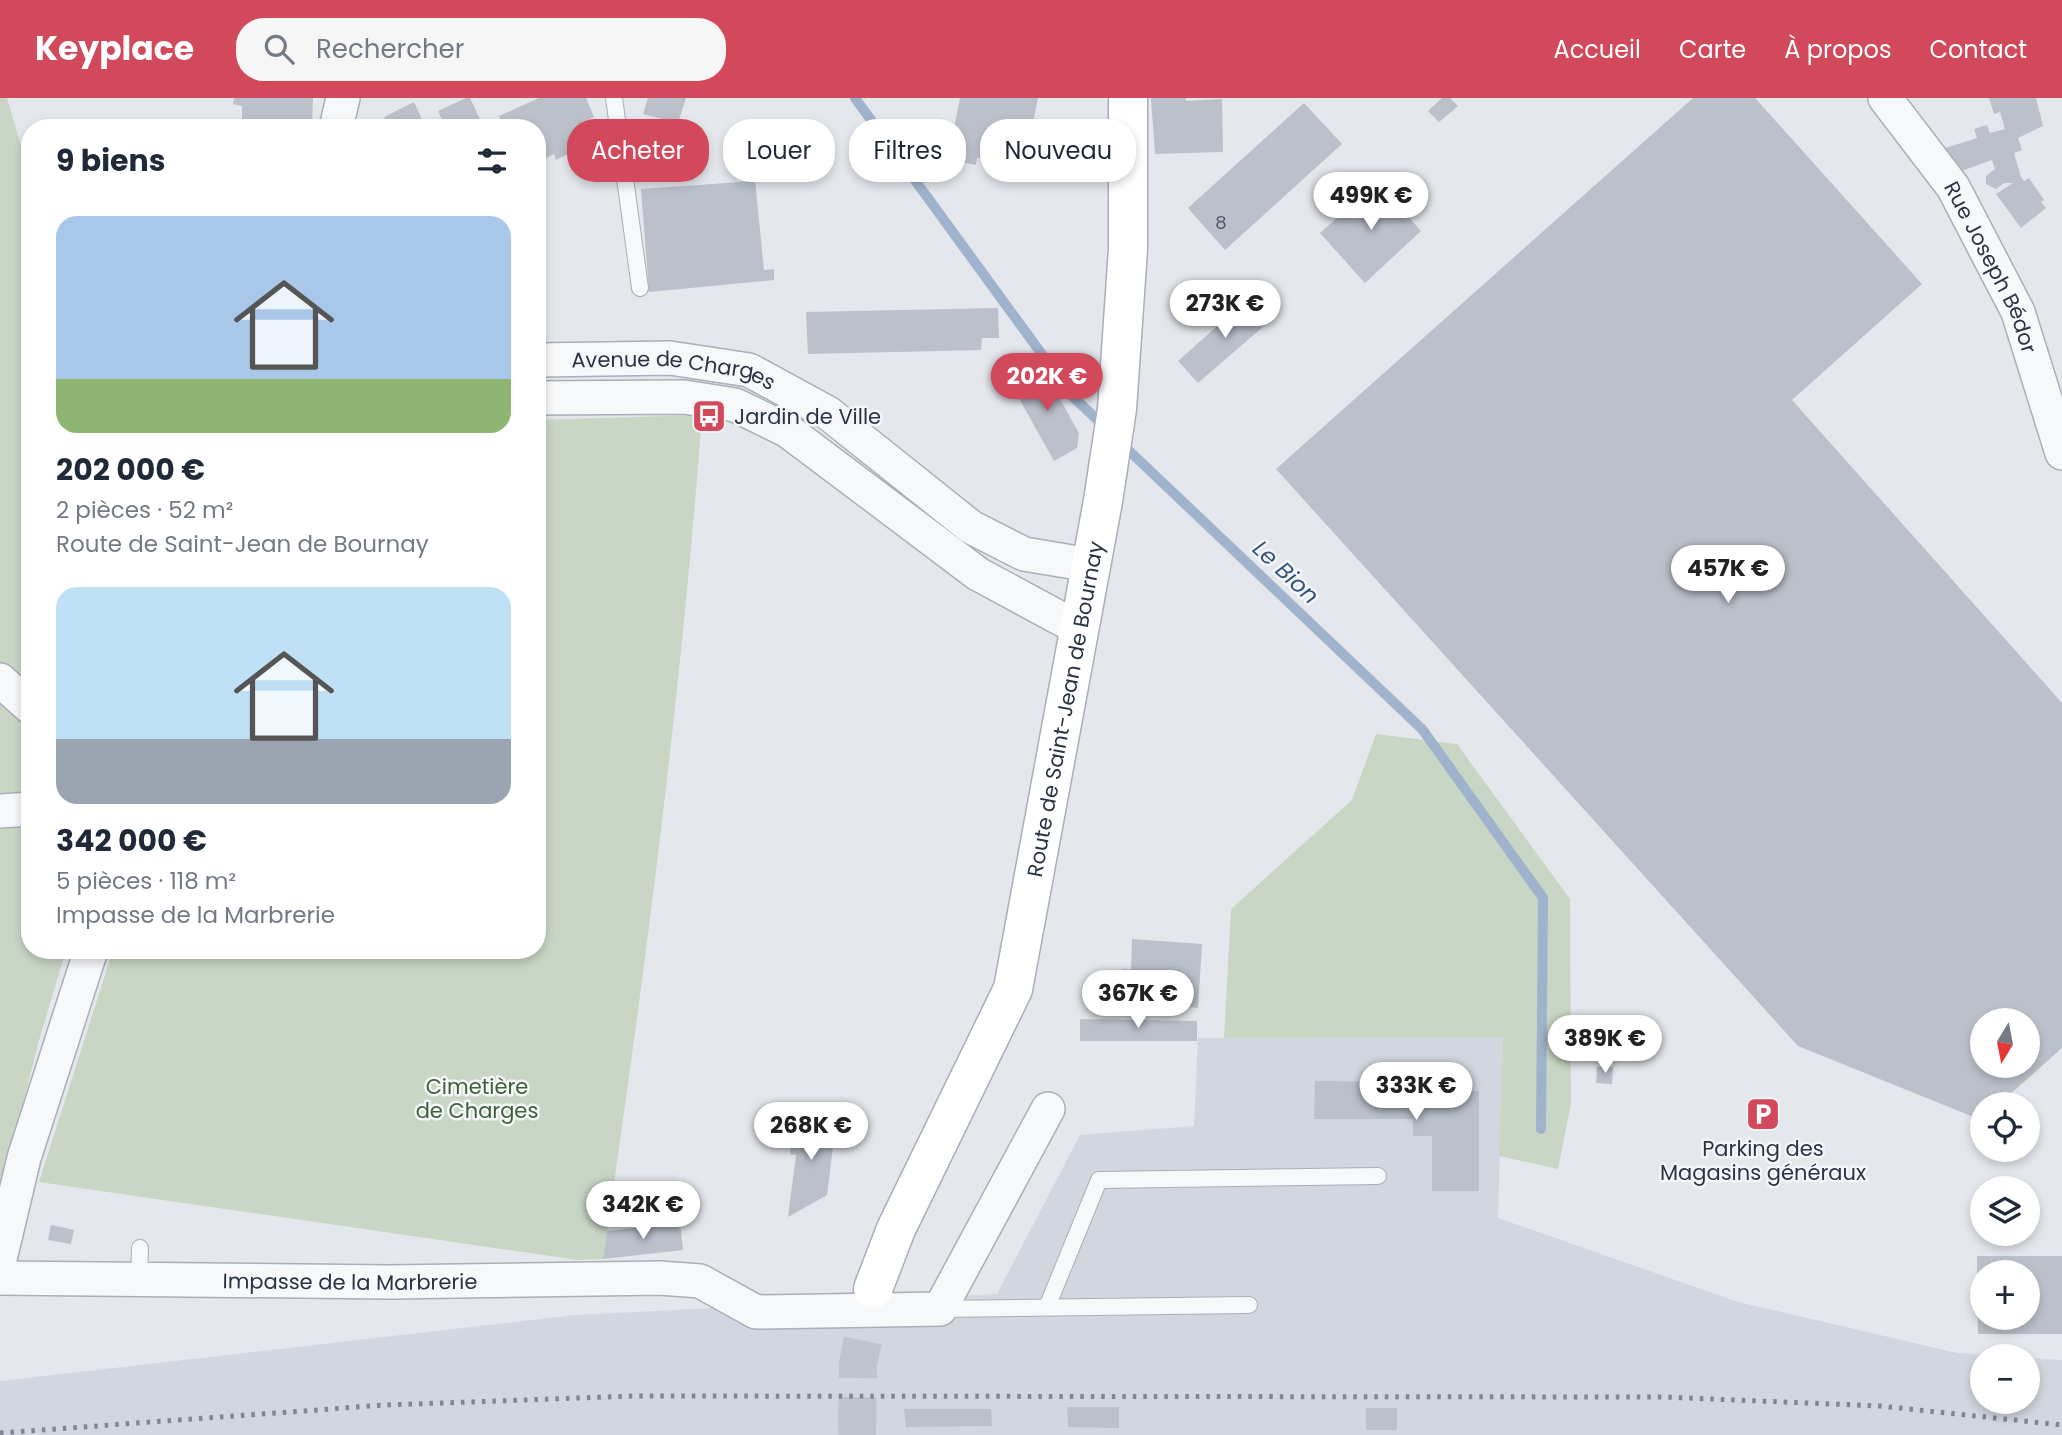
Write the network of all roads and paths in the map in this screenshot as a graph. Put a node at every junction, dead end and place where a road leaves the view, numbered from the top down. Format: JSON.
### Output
{"nodes":[{"id":1,"x":343,"y":98,"type":"edge"},
{"id":2,"x":614,"y":98,"type":"edge"},
{"id":3,"x":1128,"y":98,"type":"edge"},
{"id":4,"x":1885,"y":98,"type":"edge"},
{"id":5,"x":338,"y":119,"type":"edge"},
{"id":6,"x":640,"y":288,"type":"dead end"},
{"id":7,"x":546,"y":360,"type":"edge"},
{"id":8,"x":546,"y":398,"type":"edge"},
{"id":9,"x":2062,"y":453,"type":"edge"},
{"id":10,"x":1090,"y":565,"type":"junction"},
{"id":11,"x":1078,"y":628,"type":"junction"},
{"id":12,"x":0,"y":680,"type":"edge"},
{"id":13,"x":21,"y":699,"type":"edge"},
{"id":14,"x":21,"y":809,"type":"edge"},
{"id":15,"x":0,"y":811,"type":"edge"},
{"id":16,"x":88,"y":959,"type":"edge"},
{"id":17,"x":1048,"y":1109,"type":"dead end"},
{"id":18,"x":1378,"y":1176,"type":"dead end"},
{"id":19,"x":0,"y":1259,"type":"edge"},
{"id":20,"x":0,"y":1278,"type":"edge"},
{"id":21,"x":873,"y":1289,"type":"tunnel mouth"},
{"id":22,"x":1250,"y":1305,"type":"dead end"},
{"id":23,"x":1047,"y":1307,"type":"junction"},
{"id":24,"x":940,"y":1309,"type":"junction"}],
"edges":[{"from":1,"to":5,"type":"street"},
{"from":2,"to":6,"type":"lane"},
{"from":3,"to":10,"type":"main road","name":"Route de Saint-Jean de Bournay"},
{"from":4,"to":9,"type":"street","name":"Rue Joseph Bédor"},
{"from":7,"to":10,"type":"street","name":"Avenue de Charges"},
{"from":8,"to":11,"type":"street","name":"Avenue de Charges"},
{"from":10,"to":11,"type":"main road","name":"Route de Saint-Jean de Bournay"},
{"from":11,"to":21,"type":"main road","name":"Route de Saint-Jean de Bournay"},
{"from":12,"to":13,"type":"street"},
{"from":14,"to":15,"type":"street"},
{"from":16,"to":19,"type":"street"},
{"from":17,"to":24,"type":"street"},
{"from":18,"to":23,"type":"lane"},
{"from":20,"to":24,"type":"street","name":"Impasse de la Marbrerie"},
{"from":22,"to":23,"type":"lane"},
{"from":23,"to":24,"type":"lane"}]}
